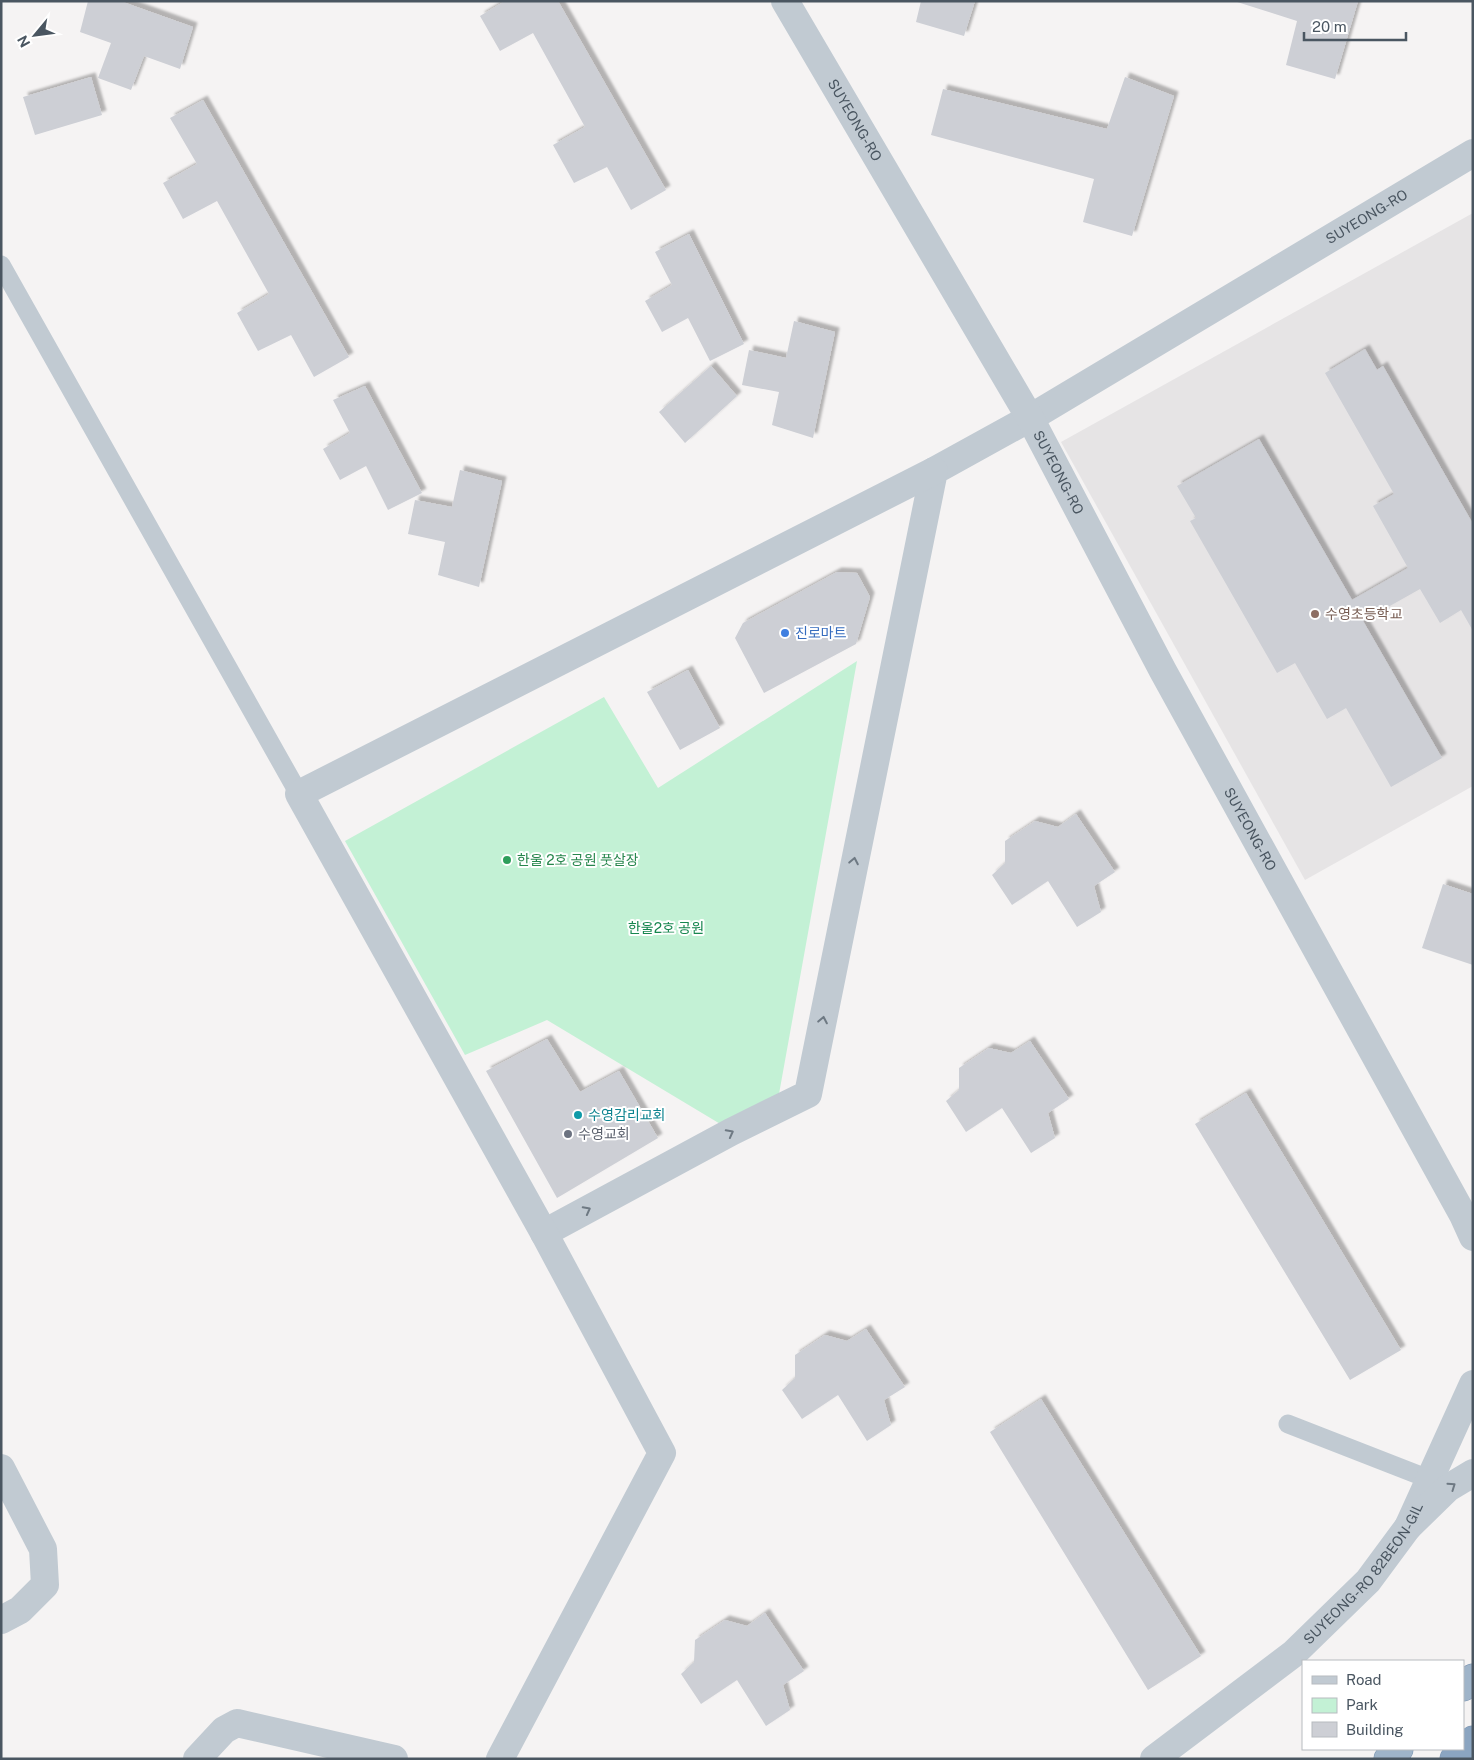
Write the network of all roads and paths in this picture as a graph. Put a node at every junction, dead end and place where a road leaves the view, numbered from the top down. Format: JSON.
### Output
{"nodes":[{"id":1,"x":786,"y":1,"type":"edge"},
{"id":2,"x":1473,"y":153,"type":"edge"},
{"id":3,"x":1,"y":265,"type":"edge"},
{"id":4,"x":1030,"y":418,"type":"junction"},
{"id":5,"x":934,"y":471,"type":"junction"},
{"id":6,"x":299,"y":794,"type":"junction"},
{"id":7,"x":544,"y":1233,"type":"junction"},
{"id":8,"x":1473,"y":1237,"type":"edge"},
{"id":9,"x":1473,"y":1384,"type":"edge"},
{"id":10,"x":1288,"y":1424,"type":"dead end"},
{"id":11,"x":1,"y":1468,"type":"edge"},
{"id":12,"x":1473,"y":1473,"type":"edge"},
{"id":13,"x":1429,"y":1479,"type":"junction"},
{"id":14,"x":1408,"y":1527,"type":"junction"},
{"id":15,"x":1,"y":1620,"type":"edge"},
{"id":16,"x":1473,"y":1678,"type":"edge"},
{"id":17,"x":1464,"y":1687,"type":"edge"},
{"id":18,"x":1473,"y":1740,"type":"edge"},
{"id":19,"x":1464,"y":1749,"type":"edge"},
{"id":20,"x":1397,"y":1750,"type":"edge"},
{"id":21,"x":1463,"y":1750,"type":"edge"},
{"id":22,"x":197,"y":1759,"type":"edge"},
{"id":23,"x":394,"y":1759,"type":"edge"},
{"id":24,"x":500,"y":1759,"type":"edge"},
{"id":25,"x":1154,"y":1759,"type":"edge"},
{"id":26,"x":1388,"y":1759,"type":"edge"},
{"id":27,"x":1454,"y":1759,"type":"edge"}],
"edges":[{"from":1,"to":4,"type":"street","name":"SUYEONG-RO"},
{"from":2,"to":4,"type":"street","name":"SUYEONG-RO"},
{"from":3,"to":6,"type":"lane"},
{"from":4,"to":5,"type":"street"},
{"from":4,"to":8,"type":"street","name":"SUYEONG-RO"},
{"from":5,"to":6,"type":"street"},
{"from":7,"to":5,"type":"street","one_way":true},
{"from":6,"to":7,"type":"street"},
{"from":7,"to":24,"type":"street"},
{"from":9,"to":13,"type":"street","name":"SUYEONG-RO 82BEON-GIL"},
{"from":10,"to":13,"type":"lane"},
{"from":11,"to":15,"type":"street"},
{"from":14,"to":12,"type":"street","one_way":true},
{"from":13,"to":14,"type":"street","name":"SUYEONG-RO 82BEON-GIL"},
{"from":14,"to":25,"type":"street","name":"SUYEONG-RO 82BEON-GIL"},
{"from":16,"to":17,"type":"highway"},
{"from":18,"to":19,"type":"highway"},
{"from":20,"to":26,"type":"highway"},
{"from":21,"to":27,"type":"highway"},
{"from":22,"to":23,"type":"street"}]}
